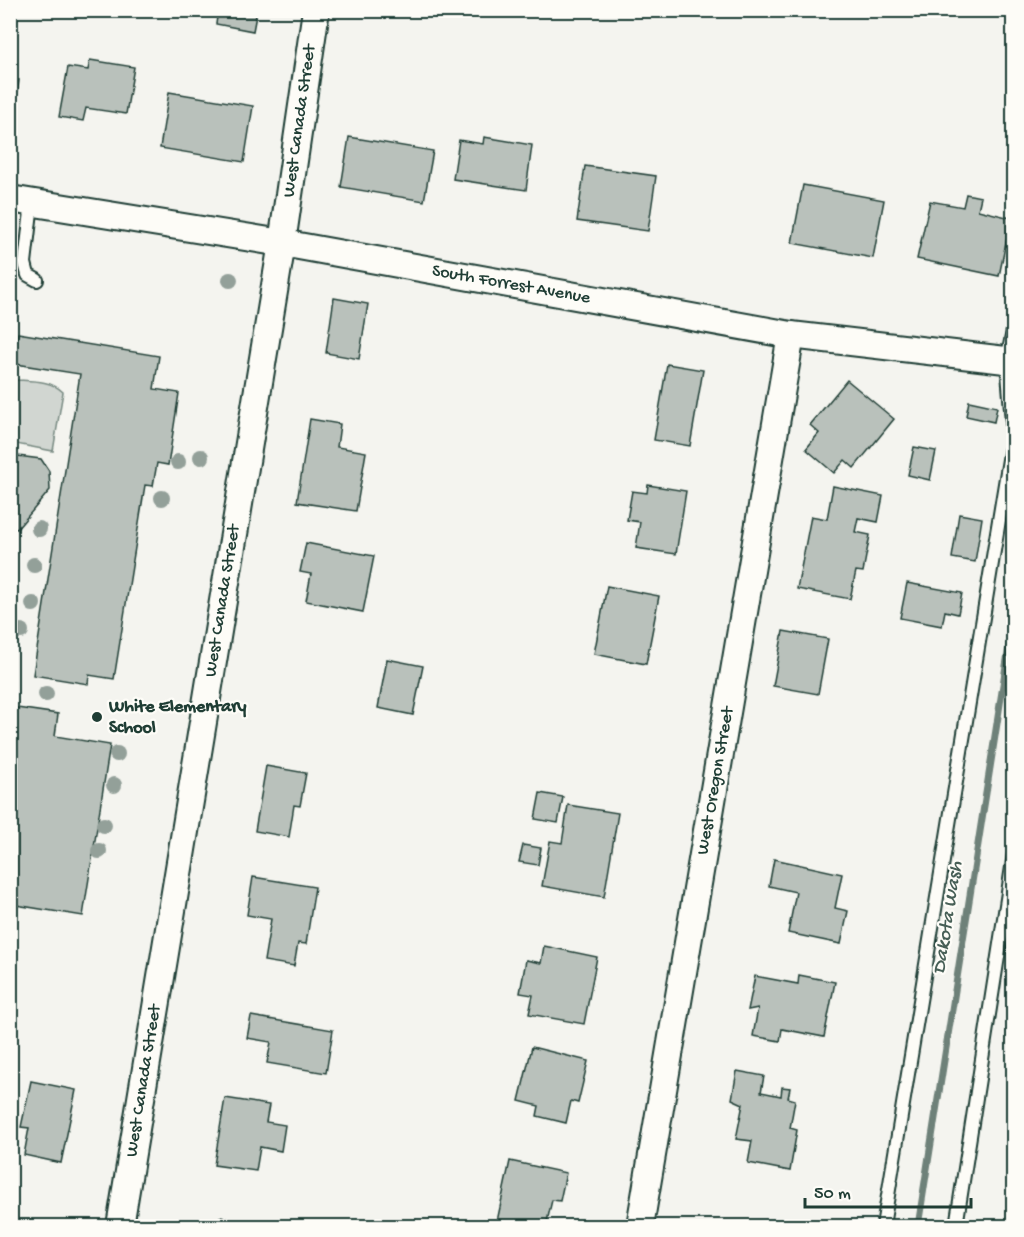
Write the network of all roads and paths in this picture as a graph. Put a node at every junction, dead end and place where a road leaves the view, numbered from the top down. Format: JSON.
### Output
{"nodes":[{"id":1,"x":316,"y":10,"type":"edge"},
{"id":2,"x":21,"y":201,"type":"edge"},
{"id":3,"x":282,"y":243,"type":"junction"},
{"id":4,"x":37,"y":280,"type":"dead end"},
{"id":5,"x":1014,"y":326,"type":"edge"},
{"id":6,"x":791,"y":335,"type":"junction"},
{"id":7,"x":1010,"y":361,"type":"edge"},
{"id":8,"x":1014,"y":854,"type":"edge"},
{"id":9,"x":120,"y":1227,"type":"edge"},
{"id":10,"x":640,"y":1227,"type":"edge"},
{"id":11,"x":883,"y":1227,"type":"edge"},
{"id":12,"x":956,"y":1227,"type":"edge"}],
"edges":[{"from":1,"to":3,"type":"street","name":"West Canada Street"},
{"from":2,"to":3,"type":"street","name":"South Forrest Avenue"},
{"from":2,"to":4,"type":"lane"},
{"from":3,"to":6,"type":"street","name":"South Forrest Avenue"},
{"from":3,"to":9,"type":"street","name":"West Canada Street"},
{"from":5,"to":7,"type":"lane"},
{"from":6,"to":7,"type":"street","name":"South Forrest Avenue"},
{"from":6,"to":10,"type":"street","name":"West Oregon Street"},
{"from":7,"to":11,"type":"lane"},
{"from":8,"to":12,"type":"lane"}]}
